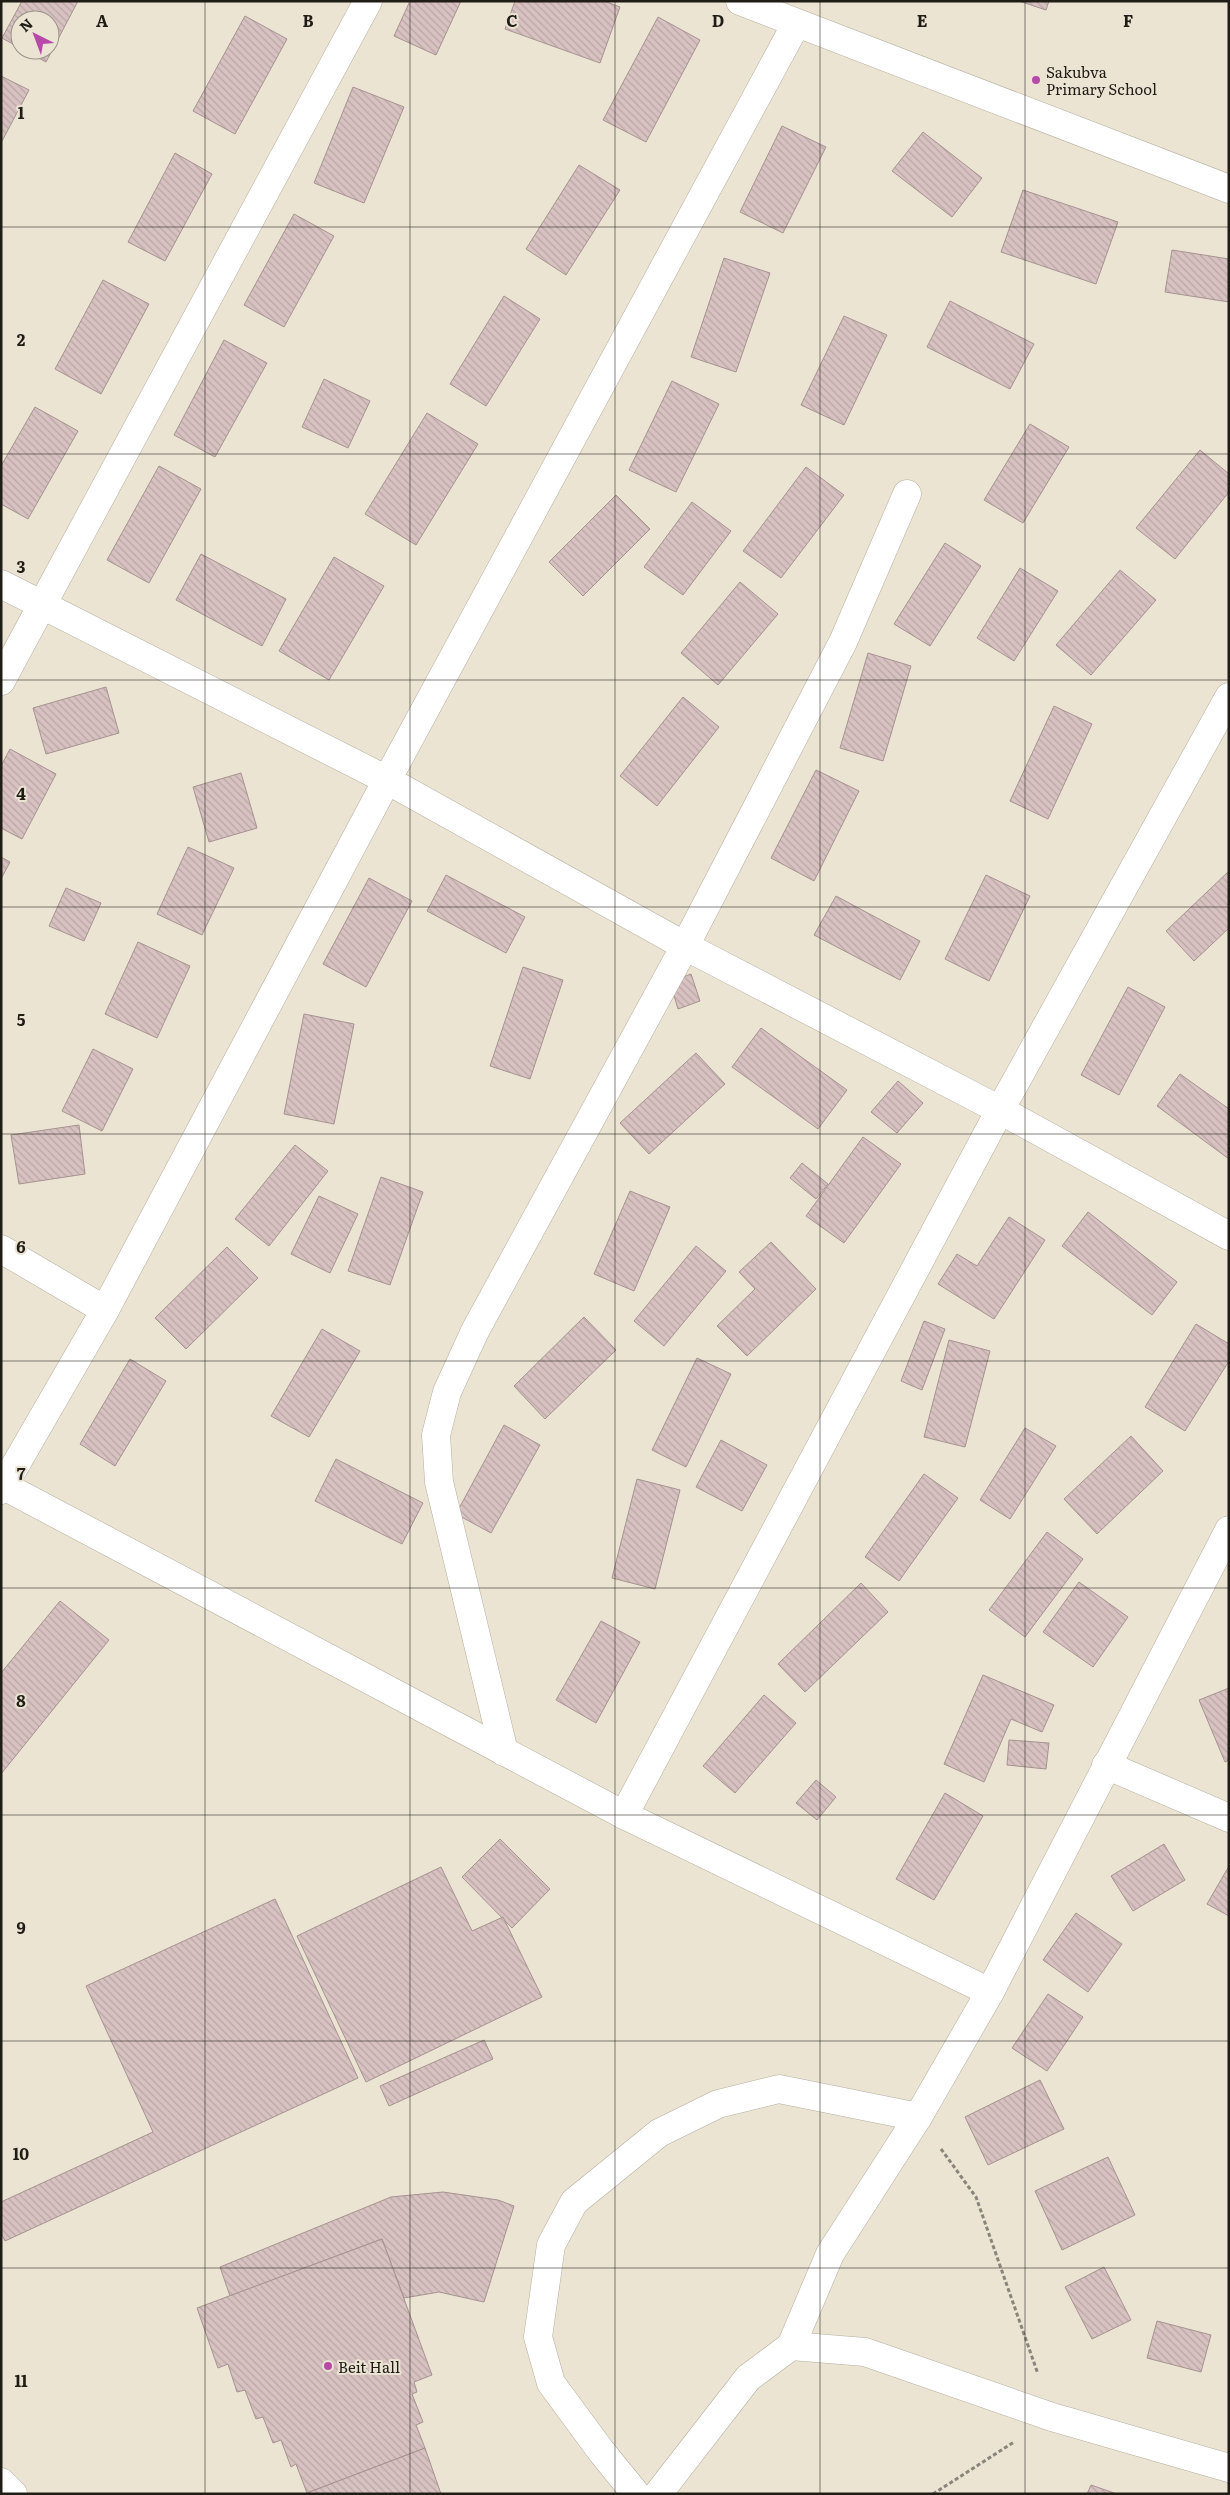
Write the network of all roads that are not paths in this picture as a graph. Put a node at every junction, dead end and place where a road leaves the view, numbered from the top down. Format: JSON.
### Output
{"nodes":[{"id":1,"x":368,"y":1,"type":"edge"},
{"id":2,"x":740,"y":1,"type":"edge"},
{"id":3,"x":796,"y":24,"type":"junction"},
{"id":4,"x":1229,"y":189,"type":"edge"},
{"id":5,"x":907,"y":494,"type":"dead end"},
{"id":6,"x":1,"y":584,"type":"edge"},
{"id":7,"x":41,"y":605,"type":"junction"},
{"id":8,"x":1,"y":681,"type":"edge"},
{"id":9,"x":1229,"y":697,"type":"edge"},
{"id":10,"x":387,"y":780,"type":"junction"},
{"id":11,"x":686,"y":946,"type":"junction"},
{"id":12,"x":1000,"y":1110,"type":"junction"},
{"id":13,"x":1229,"y":1236,"type":"edge"},
{"id":14,"x":1,"y":1249,"type":"edge"},
{"id":15,"x":105,"y":1310,"type":"junction"},
{"id":16,"x":3,"y":1488,"type":"edge"},
{"id":17,"x":1229,"y":1530,"type":"edge"},
{"id":18,"x":504,"y":1752,"type":"junction"},
{"id":19,"x":1106,"y":1765,"type":"junction"},
{"id":20,"x":624,"y":1815,"type":"junction"},
{"id":21,"x":1229,"y":1818,"type":"edge"},
{"id":22,"x":990,"y":1992,"type":"junction"},
{"id":23,"x":918,"y":2116,"type":"junction"},
{"id":24,"x":791,"y":2346,"type":"junction"},
{"id":25,"x":1229,"y":2468,"type":"edge"},
{"id":26,"x":1,"y":2482,"type":"edge"},
{"id":27,"x":13,"y":2494,"type":"edge"},
{"id":28,"x":636,"y":2494,"type":"edge"},
{"id":29,"x":658,"y":2494,"type":"edge"}],
"edges":[{"from":1,"to":7,"type":"street"},
{"from":2,"to":3,"type":"street"},
{"from":3,"to":4,"type":"street"},
{"from":3,"to":10,"type":"street"},
{"from":5,"to":11,"type":"street"},
{"from":6,"to":7,"type":"street"},
{"from":7,"to":8,"type":"street"},
{"from":7,"to":10,"type":"street"},
{"from":9,"to":12,"type":"street"},
{"from":10,"to":11,"type":"street"},
{"from":10,"to":15,"type":"street"},
{"from":11,"to":12,"type":"street"},
{"from":11,"to":18,"type":"street"},
{"from":12,"to":13,"type":"street"},
{"from":12,"to":20,"type":"street"},
{"from":14,"to":15,"type":"street"},
{"from":15,"to":16,"type":"street"},
{"from":16,"to":18,"type":"street"},
{"from":17,"to":19,"type":"street"},
{"from":18,"to":20,"type":"street"},
{"from":19,"to":21,"type":"street"},
{"from":19,"to":22,"type":"street"},
{"from":20,"to":22,"type":"street"},
{"from":22,"to":23,"type":"street"},
{"from":23,"to":24,"type":"street"},
{"from":23,"to":28,"type":"street"},
{"from":24,"to":25,"type":"street"},
{"from":24,"to":29,"type":"street"},
{"from":26,"to":27,"type":"street"}]}
